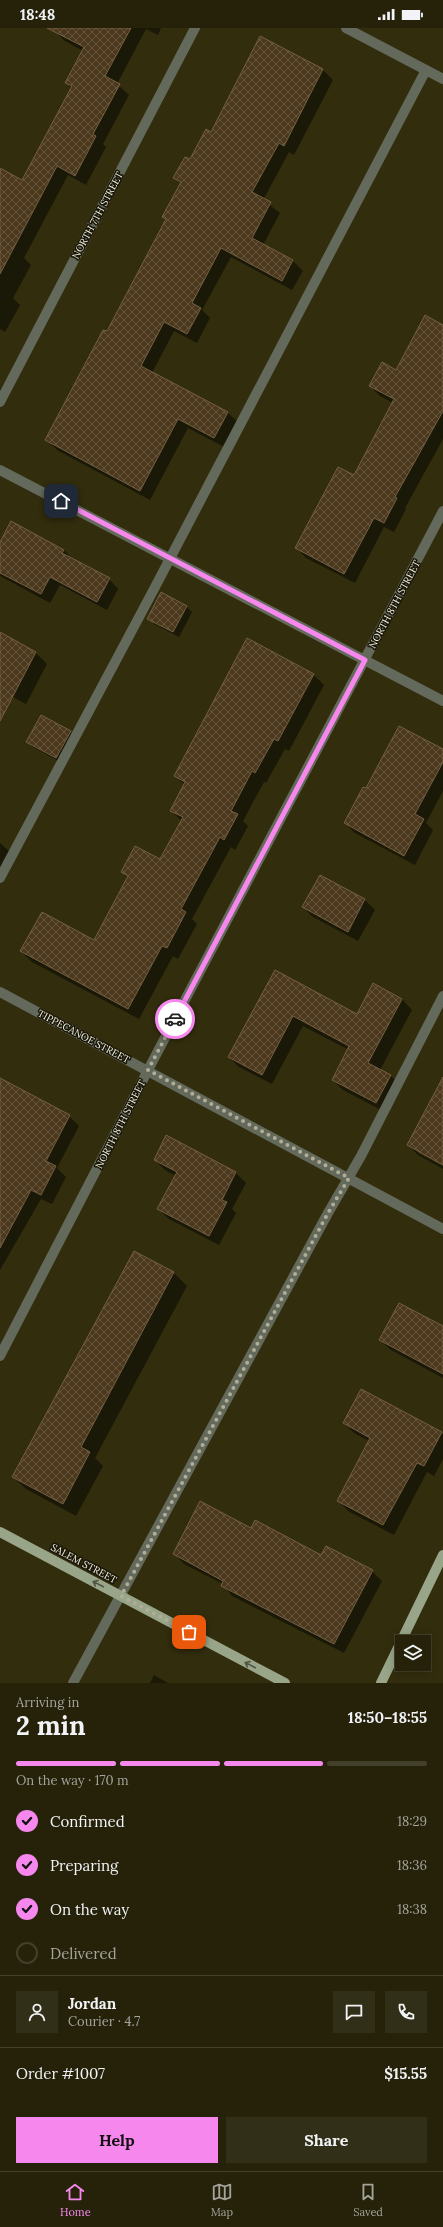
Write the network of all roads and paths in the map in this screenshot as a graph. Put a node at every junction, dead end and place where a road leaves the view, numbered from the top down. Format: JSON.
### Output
{"nodes":[{"id":1,"x":195,"y":28,"type":"edge"},
{"id":2,"x":346,"y":28,"type":"edge"},
{"id":3,"x":426,"y":70,"type":"junction"},
{"id":4,"x":443,"y":79,"type":"edge"},
{"id":5,"x":0,"y":402,"type":"edge"},
{"id":6,"x":0,"y":470,"type":"edge"},
{"id":7,"x":443,"y":511,"type":"edge"},
{"id":8,"x":170,"y":558,"type":"junction"},
{"id":9,"x":365,"y":660,"type":"junction"},
{"id":10,"x":443,"y":701,"type":"edge"},
{"id":11,"x":0,"y":878,"type":"edge"},
{"id":12,"x":0,"y":992,"type":"edge"},
{"id":13,"x":443,"y":996,"type":"edge"},
{"id":14,"x":148,"y":1070,"type":"junction"},
{"id":15,"x":349,"y":1178,"type":"junction"},
{"id":16,"x":443,"y":1229,"type":"edge"},
{"id":17,"x":0,"y":1356,"type":"edge"},
{"id":18,"x":0,"y":1532,"type":"edge"},
{"id":19,"x":443,"y":1555,"type":"edge"},
{"id":20,"x":121,"y":1596,"type":"junction"},
{"id":21,"x":73,"y":1683,"type":"edge"},
{"id":22,"x":285,"y":1683,"type":"edge"},
{"id":23,"x":381,"y":1683,"type":"edge"}],
"edges":[{"from":1,"to":5,"type":"street","name":"NORTH 7TH STREET"},
{"from":2,"to":3,"type":"street"},
{"from":3,"to":4,"type":"street"},
{"from":3,"to":8,"type":"street"},
{"from":6,"to":8,"type":"street"},
{"from":7,"to":9,"type":"street","name":"NORTH 8TH STREET"},
{"from":8,"to":9,"type":"street"},
{"from":8,"to":11,"type":"street"},
{"from":9,"to":10,"type":"street"},
{"from":9,"to":14,"type":"street","name":"NORTH 8TH STREET"},
{"from":12,"to":14,"type":"street","name":"TIPPECANOE STREET"},
{"from":13,"to":15,"type":"street"},
{"from":14,"to":15,"type":"street","name":"TIPPECANOE STREET"},
{"from":14,"to":17,"type":"street","name":"NORTH 8TH STREET"},
{"from":15,"to":16,"type":"street","name":"TIPPECANOE STREET"},
{"from":15,"to":20,"type":"street"},
{"from":20,"to":18,"type":"main road","name":"SALEM STREET","one_way":true},
{"from":19,"to":23,"type":"main road"},
{"from":20,"to":21,"type":"street"},
{"from":22,"to":20,"type":"main road","name":"SALEM STREET","one_way":true}]}
